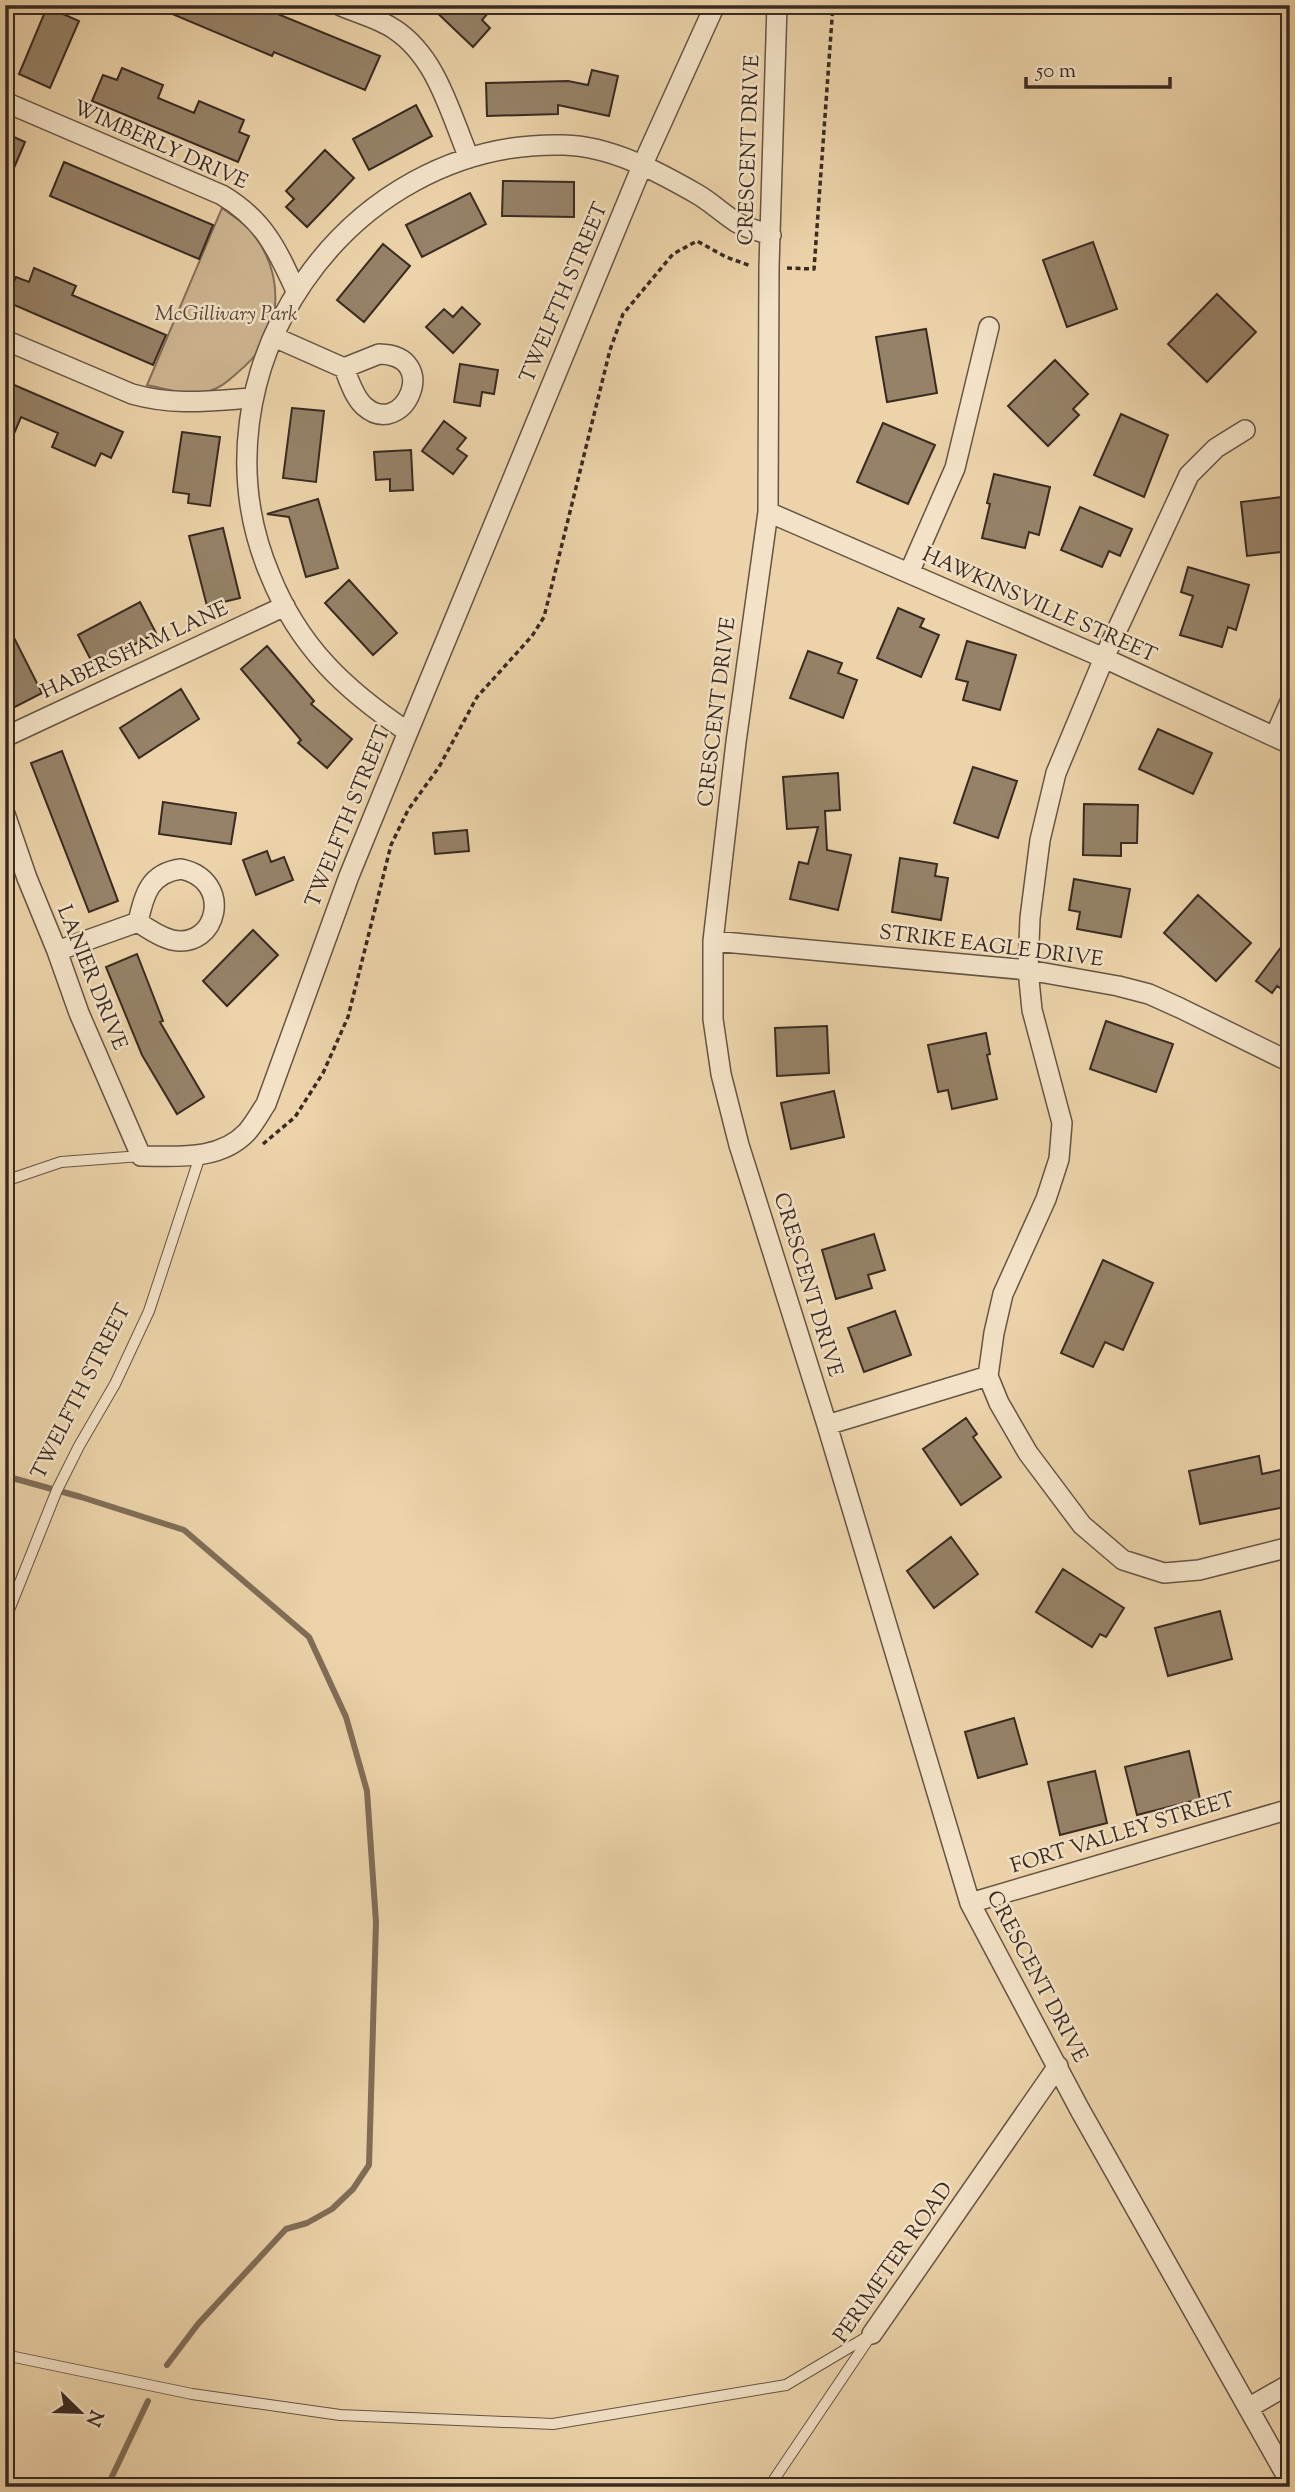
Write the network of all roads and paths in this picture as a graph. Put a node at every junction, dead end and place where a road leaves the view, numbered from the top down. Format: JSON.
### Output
{"nodes":[{"id":1,"x":339,"y":5,"type":"edge"},
{"id":2,"x":715,"y":5,"type":"edge"},
{"id":3,"x":777,"y":5,"type":"edge"},
{"id":4,"x":833,"y":5,"type":"edge"},
{"id":5,"x":5,"y":102,"type":"edge"},
{"id":6,"x":469,"y":158,"type":"junction"},
{"id":7,"x":642,"y":166,"type":"junction"},
{"id":8,"x":771,"y":235,"type":"junction"},
{"id":9,"x":769,"y":267,"type":"junction"},
{"id":10,"x":296,"y":291,"type":"junction"},
{"id":11,"x":989,"y":327,"type":"dead end"},
{"id":12,"x":274,"y":337,"type":"junction"},
{"id":13,"x":5,"y":340,"type":"edge"},
{"id":14,"x":344,"y":368,"type":"dead end"},
{"id":15,"x":252,"y":398,"type":"junction"},
{"id":16,"x":1245,"y":430,"type":"dead end"},
{"id":17,"x":768,"y":512,"type":"junction"},
{"id":18,"x":909,"y":573,"type":"junction"},
{"id":19,"x":285,"y":606,"type":"junction"},
{"id":20,"x":1104,"y":658,"type":"junction"},
{"id":21,"x":1290,"y":702,"type":"edge"},
{"id":22,"x":408,"y":732,"type":"junction"},
{"id":23,"x":5,"y":737,"type":"edge"},
{"id":24,"x":1282,"y":740,"type":"edge"},
{"id":25,"x":5,"y":814,"type":"edge"},
{"id":26,"x":138,"y":922,"type":"dead end"},
{"id":27,"x":713,"y":942,"type":"junction"},
{"id":28,"x":57,"y":951,"type":"junction"},
{"id":29,"x":1028,"y":970,"type":"junction"},
{"id":30,"x":1290,"y":1062,"type":"edge"},
{"id":31,"x":256,"y":1148,"type":"dead end"},
{"id":32,"x":141,"y":1156,"type":"junction"},
{"id":33,"x":200,"y":1156,"type":"junction"},
{"id":34,"x":5,"y":1181,"type":"edge"},
{"id":35,"x":988,"y":1376,"type":"junction"},
{"id":36,"x":827,"y":1425,"type":"junction"},
{"id":37,"x":1290,"y":1547,"type":"edge"},
{"id":38,"x":5,"y":1620,"type":"edge"},
{"id":39,"x":1290,"y":1809,"type":"edge"},
{"id":40,"x":970,"y":1903,"type":"junction"},
{"id":41,"x":1058,"y":2066,"type":"junction"},
{"id":42,"x":872,"y":2334,"type":"junction"},
{"id":43,"x":5,"y":2355,"type":"edge"},
{"id":44,"x":1290,"y":2384,"type":"edge"},
{"id":45,"x":1248,"y":2408,"type":"junction"},
{"id":46,"x":1290,"y":2482,"type":"edge"},
{"id":47,"x":769,"y":2487,"type":"edge"}],
"edges":[{"from":1,"to":6,"type":"street"},
{"from":2,"to":7,"type":"street","name":"TWELFTH STREET"},
{"from":3,"to":8,"type":"street","name":"CRESCENT DRIVE"},
{"from":4,"to":9,"type":"path"},
{"from":5,"to":10,"type":"street","name":"WIMBERLY DRIVE"},
{"from":6,"to":7,"type":"street"},
{"from":6,"to":10,"type":"street"},
{"from":7,"to":8,"type":"street"},
{"from":7,"to":22,"type":"street","name":"TWELFTH STREET"},
{"from":8,"to":9,"type":"street","name":"CRESCENT DRIVE"},
{"from":9,"to":17,"type":"street","name":"CRESCENT DRIVE"},
{"from":9,"to":31,"type":"path"},
{"from":10,"to":12,"type":"street"},
{"from":11,"to":18,"type":"street"},
{"from":12,"to":14,"type":"street"},
{"from":12,"to":15,"type":"street"},
{"from":13,"to":15,"type":"street"},
{"from":15,"to":19,"type":"street"},
{"from":16,"to":20,"type":"street"},
{"from":17,"to":18,"type":"street","name":"HAWKINSVILLE STREET"},
{"from":17,"to":27,"type":"street","name":"CRESCENT DRIVE"},
{"from":18,"to":20,"type":"street","name":"HAWKINSVILLE STREET"},
{"from":19,"to":22,"type":"street"},
{"from":19,"to":23,"type":"street","name":"HABERSHAM LANE"},
{"from":20,"to":24,"type":"street","name":"HAWKINSVILLE STREET"},
{"from":20,"to":29,"type":"street"},
{"from":21,"to":24,"type":"street"},
{"from":22,"to":33,"type":"street","name":"TWELFTH STREET"},
{"from":25,"to":28,"type":"street","name":"LANIER DRIVE"},
{"from":26,"to":28,"type":"street"},
{"from":27,"to":29,"type":"street","name":"STRIKE EAGLE DRIVE"},
{"from":27,"to":36,"type":"street","name":"CRESCENT DRIVE"},
{"from":28,"to":32,"type":"street","name":"LANIER DRIVE"},
{"from":29,"to":30,"type":"street","name":"STRIKE EAGLE DRIVE"},
{"from":29,"to":35,"type":"street"},
{"from":32,"to":33,"type":"street"},
{"from":32,"to":34,"type":"lane"},
{"from":33,"to":38,"type":"lane","name":"TWELFTH STREET"},
{"from":35,"to":36,"type":"street"},
{"from":35,"to":37,"type":"street"},
{"from":36,"to":40,"type":"street","name":"CRESCENT DRIVE"},
{"from":39,"to":40,"type":"street","name":"FORT VALLEY STREET"},
{"from":40,"to":41,"type":"street","name":"CRESCENT DRIVE"},
{"from":41,"to":42,"type":"street","name":"PERIMETER ROAD"},
{"from":41,"to":45,"type":"street","name":"CRESCENT DRIVE"},
{"from":42,"to":43,"type":"lane"},
{"from":42,"to":47,"type":"lane","name":"PERIMETER ROAD"},
{"from":44,"to":45,"type":"street"},
{"from":45,"to":46,"type":"street","name":"CRESCENT DRIVE"}]}
